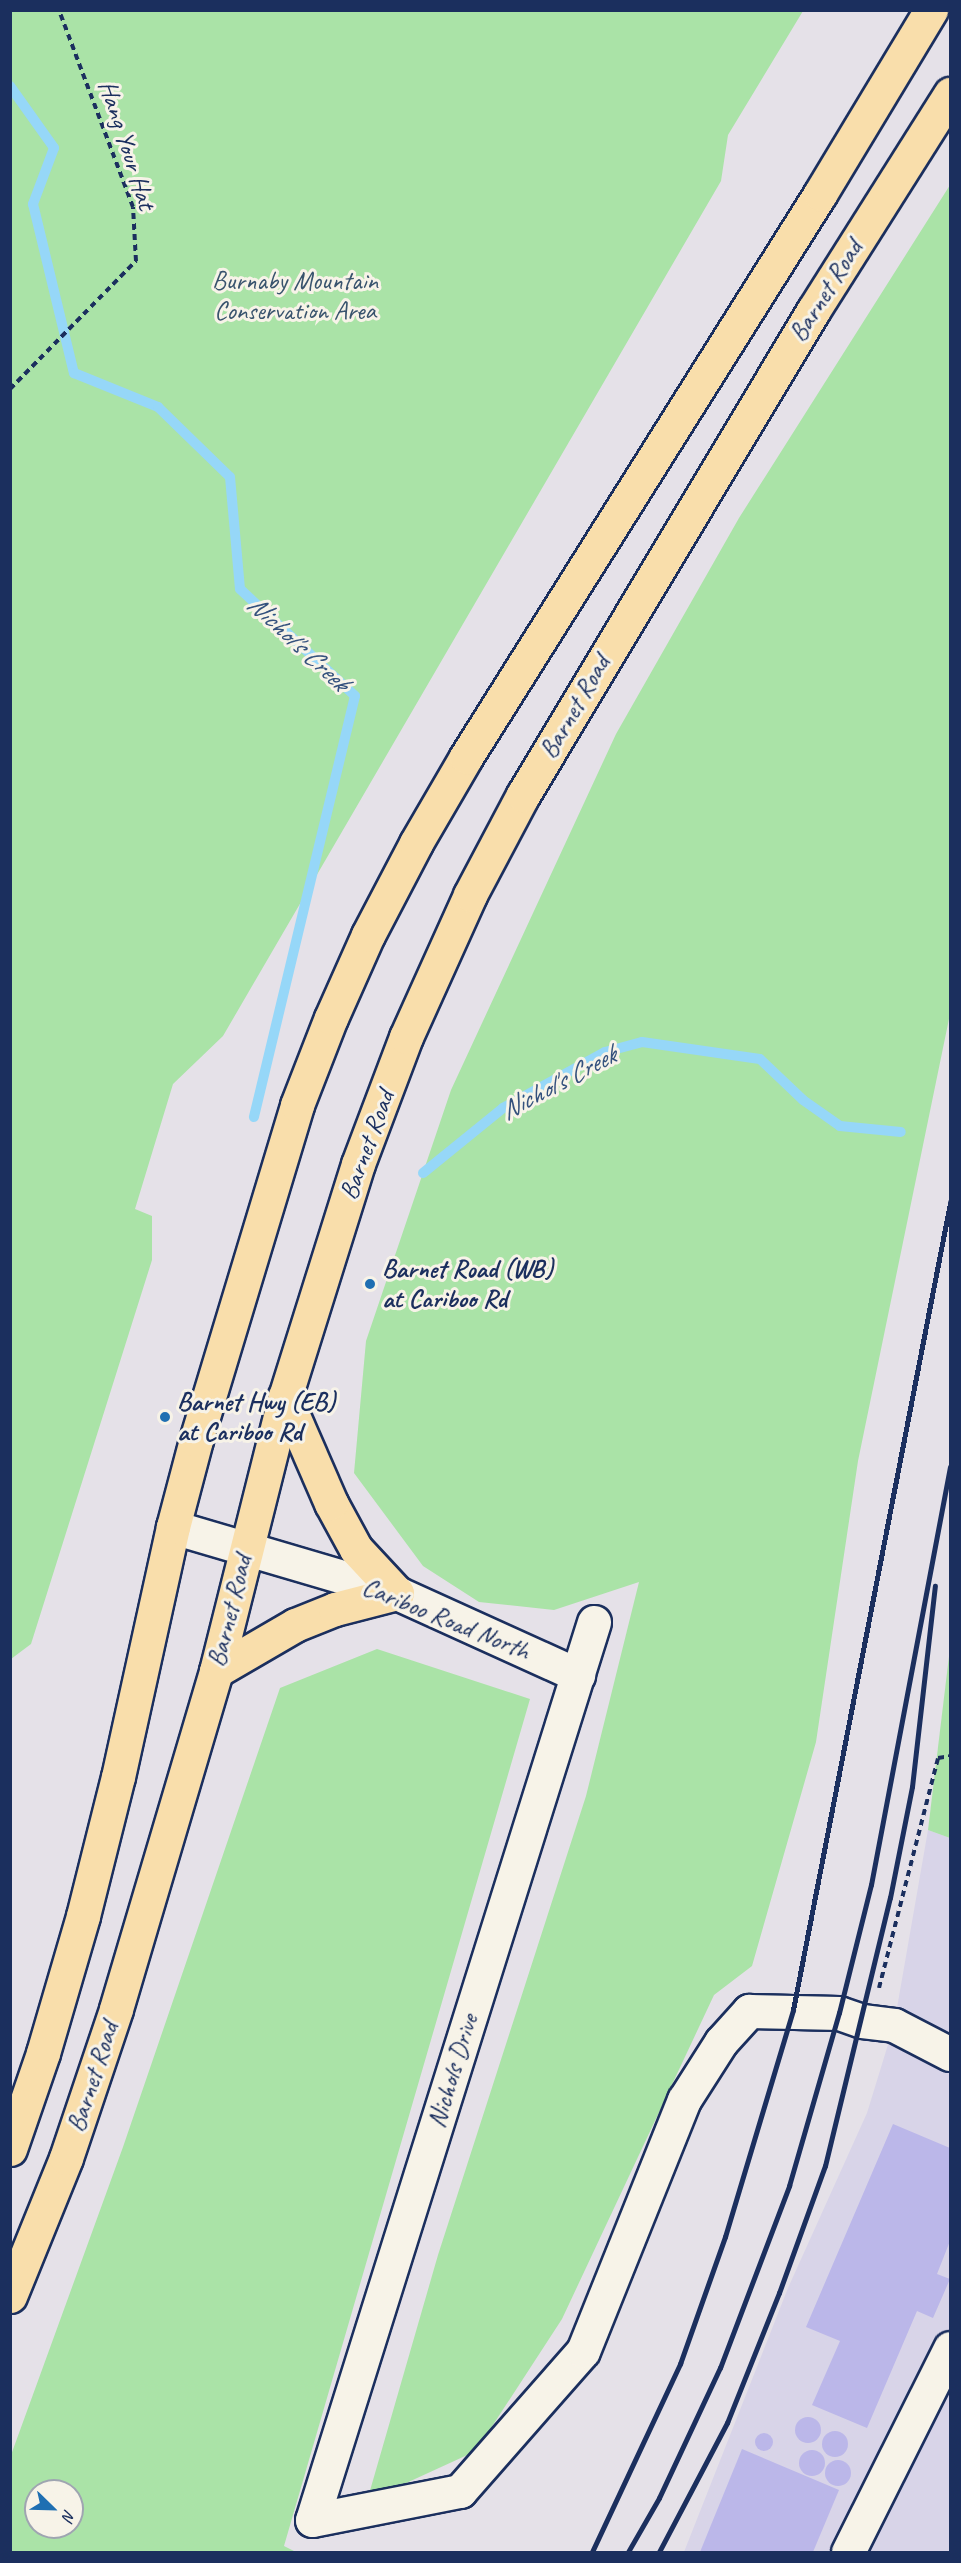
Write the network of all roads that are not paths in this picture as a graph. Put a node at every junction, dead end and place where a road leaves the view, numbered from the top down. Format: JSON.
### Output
{"nodes":[{"id":1,"x":931,"y":10,"type":"edge"},
{"id":2,"x":951,"y":94,"type":"edge"},
{"id":3,"x":285,"y":1397,"type":"junction"},
{"id":4,"x":173,"y":1527,"type":"junction"},
{"id":5,"x":245,"y":1548,"type":"junction"},
{"id":6,"x":397,"y":1593,"type":"junction"},
{"id":7,"x":594,"y":1622,"type":"dead end"},
{"id":8,"x":216,"y":1671,"type":"junction"},
{"id":9,"x":578,"y":1675,"type":"junction"},
{"id":10,"x":951,"y":2054,"type":"edge"},
{"id":11,"x":10,"y":2149,"type":"edge"},
{"id":12,"x":10,"y":2296,"type":"edge"},
{"id":13,"x":951,"y":2348,"type":"edge"},
{"id":14,"x":938,"y":2405,"type":"edge"},
{"id":15,"x":848,"y":2553,"type":"edge"}],
"edges":[{"from":1,"to":4,"type":"main road"},
{"from":2,"to":3,"type":"main road","name":"Barnet Road"},
{"from":3,"to":5,"type":"main road","name":"Barnet Road"},
{"from":3,"to":6,"type":"main road"},
{"from":4,"to":5,"type":"street","name":"Cariboo Road North"},
{"from":4,"to":11,"type":"main road"},
{"from":5,"to":6,"type":"street","name":"Cariboo Road North"},
{"from":5,"to":8,"type":"main road","name":"Barnet Road"},
{"from":6,"to":8,"type":"main road"},
{"from":6,"to":9,"type":"street","name":"Cariboo Road North"},
{"from":7,"to":9,"type":"street","name":"Nichols Drive"},
{"from":8,"to":12,"type":"main road","name":"Barnet Road"},
{"from":9,"to":10,"type":"street","name":"Nichols Drive"},
{"from":13,"to":14,"type":"street"},
{"from":14,"to":15,"type":"street"}]}
